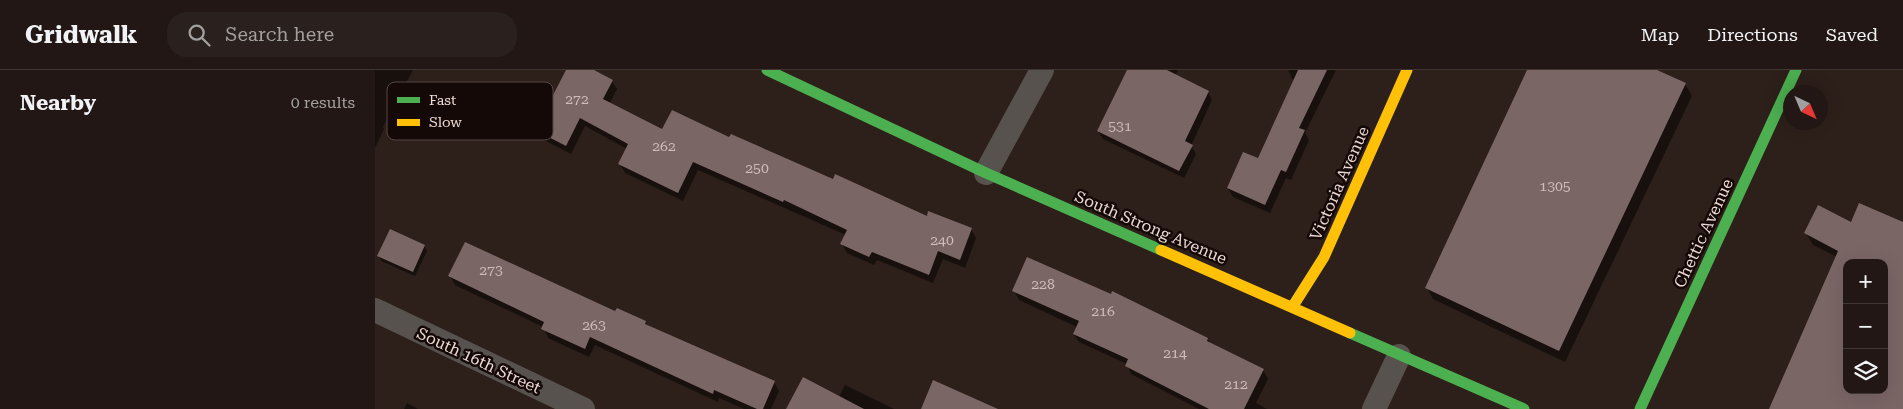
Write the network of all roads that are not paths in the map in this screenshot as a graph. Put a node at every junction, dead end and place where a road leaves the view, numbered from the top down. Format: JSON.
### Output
{"nodes":[{"id":1,"x":767,"y":70,"type":"edge"},
{"id":2,"x":1042,"y":70,"type":"edge"},
{"id":3,"x":1407,"y":70,"type":"edge"},
{"id":4,"x":1796,"y":70,"type":"edge"},
{"id":5,"x":986,"y":173,"type":"junction"},
{"id":6,"x":1293,"y":306,"type":"junction"},
{"id":7,"x":375,"y":310,"type":"edge"},
{"id":8,"x":1399,"y":356,"type":"junction"},
{"id":9,"x":583,"y":409,"type":"edge"},
{"id":10,"x":1374,"y":409,"type":"edge"},
{"id":11,"x":1524,"y":409,"type":"edge"},
{"id":12,"x":1640,"y":409,"type":"edge"}],
"edges":[{"from":1,"to":5,"type":"street","name":"South Strong Avenue"},
{"from":2,"to":5,"type":"street"},
{"from":3,"to":6,"type":"street","name":"Victoria Avenue"},
{"from":4,"to":12,"type":"street","name":"Chettic Avenue"},
{"from":5,"to":6,"type":"street","name":"South Strong Avenue"},
{"from":6,"to":8,"type":"street","name":"South Strong Avenue"},
{"from":7,"to":9,"type":"street","name":"South 16th Street"},
{"from":8,"to":10,"type":"street"},
{"from":8,"to":11,"type":"street","name":"South Strong Avenue"}]}
